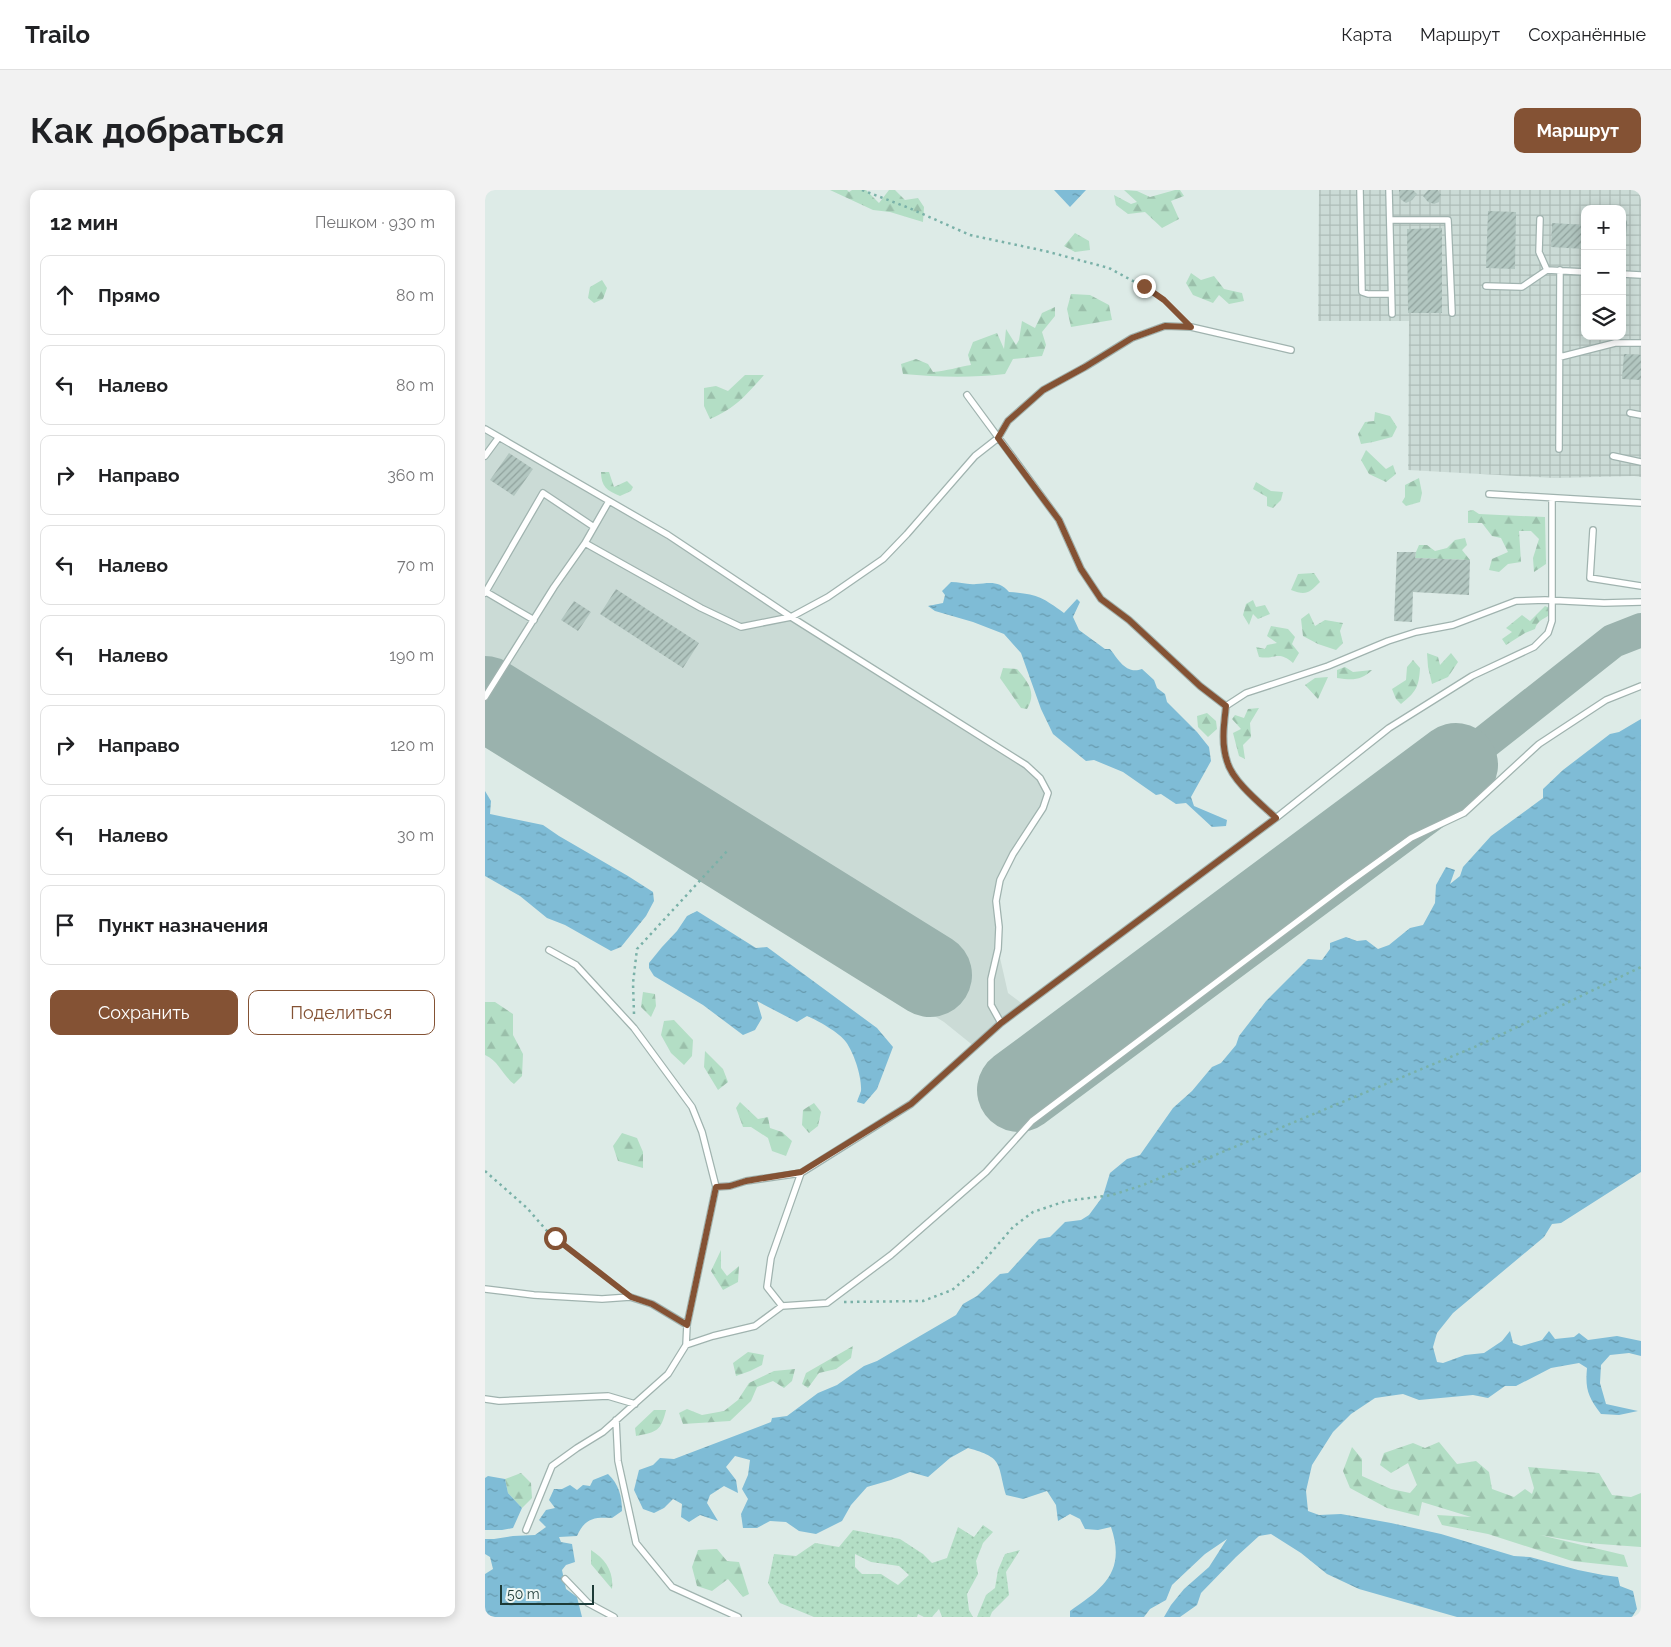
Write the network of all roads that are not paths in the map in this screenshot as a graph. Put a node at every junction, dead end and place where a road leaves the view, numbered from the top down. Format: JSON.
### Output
{"nodes":[{"id":1,"x":1360,"y":190,"type":"edge"},
{"id":2,"x":1389,"y":190,"type":"edge"},
{"id":3,"x":1540,"y":219,"type":"dead end"},
{"id":4,"x":1390,"y":220,"type":"junction"},
{"id":5,"x":1547,"y":270,"type":"junction"},
{"id":6,"x":1560,"y":270,"type":"junction"},
{"id":7,"x":1581,"y":272,"type":"edge"},
{"id":8,"x":1626,"y":274,"type":"edge"},
{"id":9,"x":1641,"y":275,"type":"edge"},
{"id":10,"x":1486,"y":286,"type":"dead end"},
{"id":11,"x":1391,"y":294,"type":"junction"},
{"id":12,"x":1451,"y":313,"type":"dead end"},
{"id":13,"x":1392,"y":314,"type":"dead end"},
{"id":14,"x":1616,"y":340,"type":"edge"},
{"id":15,"x":1641,"y":343,"type":"edge"},
{"id":16,"x":1291,"y":350,"type":"dead end"},
{"id":17,"x":1560,"y":357,"type":"junction"},
{"id":18,"x":967,"y":395,"type":"dead end"},
{"id":19,"x":1630,"y":413,"type":"dead end"},
{"id":20,"x":1641,"y":415,"type":"edge"},
{"id":21,"x":485,"y":430,"type":"edge"},
{"id":22,"x":499,"y":437,"type":"junction"},
{"id":23,"x":998,"y":438,"type":"junction"},
{"id":24,"x":1559,"y":449,"type":"dead end"},
{"id":25,"x":485,"y":456,"type":"edge"},
{"id":26,"x":1613,"y":456,"type":"dead end"},
{"id":27,"x":1641,"y":462,"type":"edge"},
{"id":28,"x":1489,"y":494,"type":"dead end"},
{"id":29,"x":1552,"y":498,"type":"junction"},
{"id":30,"x":609,"y":501,"type":"junction"},
{"id":31,"x":1641,"y":503,"type":"edge"},
{"id":32,"x":594,"y":527,"type":"junction"},
{"id":33,"x":1593,"y":530,"type":"dead end"},
{"id":34,"x":585,"y":543,"type":"junction"},
{"id":35,"x":1641,"y":586,"type":"edge"},
{"id":36,"x":486,"y":592,"type":"edge"},
{"id":37,"x":1553,"y":600,"type":"junction"},
{"id":38,"x":1641,"y":602,"type":"edge"},
{"id":39,"x":791,"y":617,"type":"junction"},
{"id":40,"x":534,"y":620,"type":"junction"},
{"id":41,"x":1641,"y":686,"type":"edge"},
{"id":42,"x":485,"y":696,"type":"edge"},
{"id":43,"x":1226,"y":706,"type":"junction"},
{"id":44,"x":1276,"y":818,"type":"junction"},
{"id":45,"x":549,"y":950,"type":"dead end"},
{"id":46,"x":1001,"y":1023,"type":"junction"},
{"id":47,"x":801,"y":1172,"type":"junction"},
{"id":48,"x":716,"y":1187,"type":"junction"},
{"id":49,"x":485,"y":1289,"type":"edge"},
{"id":50,"x":782,"y":1306,"type":"junction"},
{"id":51,"x":687,"y":1325,"type":"junction"},
{"id":52,"x":686,"y":1345,"type":"junction"},
{"id":53,"x":485,"y":1400,"type":"edge"},
{"id":54,"x":635,"y":1404,"type":"junction"},
{"id":55,"x":616,"y":1420,"type":"junction"},
{"id":56,"x":526,"y":1530,"type":"dead end"},
{"id":57,"x":565,"y":1579,"type":"dead end"},
{"id":58,"x":614,"y":1617,"type":"edge"},
{"id":59,"x":737,"y":1617,"type":"edge"}],
"edges":[{"from":1,"to":11,"type":"lane"},
{"from":2,"to":4,"type":"lane"},
{"from":3,"to":5,"type":"lane"},
{"from":4,"to":11,"type":"lane"},
{"from":4,"to":12,"type":"lane"},
{"from":5,"to":6,"type":"lane"},
{"from":5,"to":10,"type":"lane"},
{"from":6,"to":7,"type":"lane"},
{"from":6,"to":17,"type":"lane"},
{"from":8,"to":9,"type":"lane"},
{"from":11,"to":13,"type":"lane"},
{"from":14,"to":15,"type":"lane"},
{"from":14,"to":17,"type":"lane"},
{"from":16,"to":23,"type":"lane"},
{"from":17,"to":24,"type":"lane"},
{"from":18,"to":23,"type":"lane"},
{"from":19,"to":20,"type":"lane"},
{"from":21,"to":22,"type":"lane"},
{"from":22,"to":25,"type":"lane"},
{"from":22,"to":30,"type":"lane"},
{"from":23,"to":39,"type":"lane"},
{"from":23,"to":43,"type":"lane"},
{"from":26,"to":27,"type":"lane"},
{"from":28,"to":29,"type":"lane"},
{"from":29,"to":31,"type":"lane"},
{"from":29,"to":37,"type":"lane"},
{"from":30,"to":32,"type":"lane"},
{"from":30,"to":39,"type":"lane"},
{"from":32,"to":34,"type":"lane"},
{"from":32,"to":36,"type":"lane"},
{"from":33,"to":35,"type":"lane"},
{"from":34,"to":39,"type":"lane"},
{"from":34,"to":40,"type":"lane"},
{"from":36,"to":40,"type":"lane"},
{"from":37,"to":38,"type":"lane"},
{"from":37,"to":43,"type":"lane"},
{"from":37,"to":44,"type":"lane"},
{"from":39,"to":46,"type":"lane"},
{"from":40,"to":42,"type":"lane"},
{"from":41,"to":50,"type":"lane"},
{"from":43,"to":44,"type":"lane"},
{"from":44,"to":46,"type":"lane"},
{"from":45,"to":48,"type":"lane"},
{"from":46,"to":47,"type":"lane"},
{"from":47,"to":48,"type":"lane"},
{"from":47,"to":50,"type":"lane"},
{"from":48,"to":51,"type":"lane"},
{"from":49,"to":51,"type":"lane"},
{"from":50,"to":52,"type":"lane"},
{"from":51,"to":52,"type":"lane"},
{"from":52,"to":54,"type":"lane"},
{"from":53,"to":54,"type":"lane"},
{"from":54,"to":55,"type":"lane"},
{"from":55,"to":56,"type":"lane"},
{"from":55,"to":59,"type":"lane"},
{"from":57,"to":58,"type":"lane"}]}
